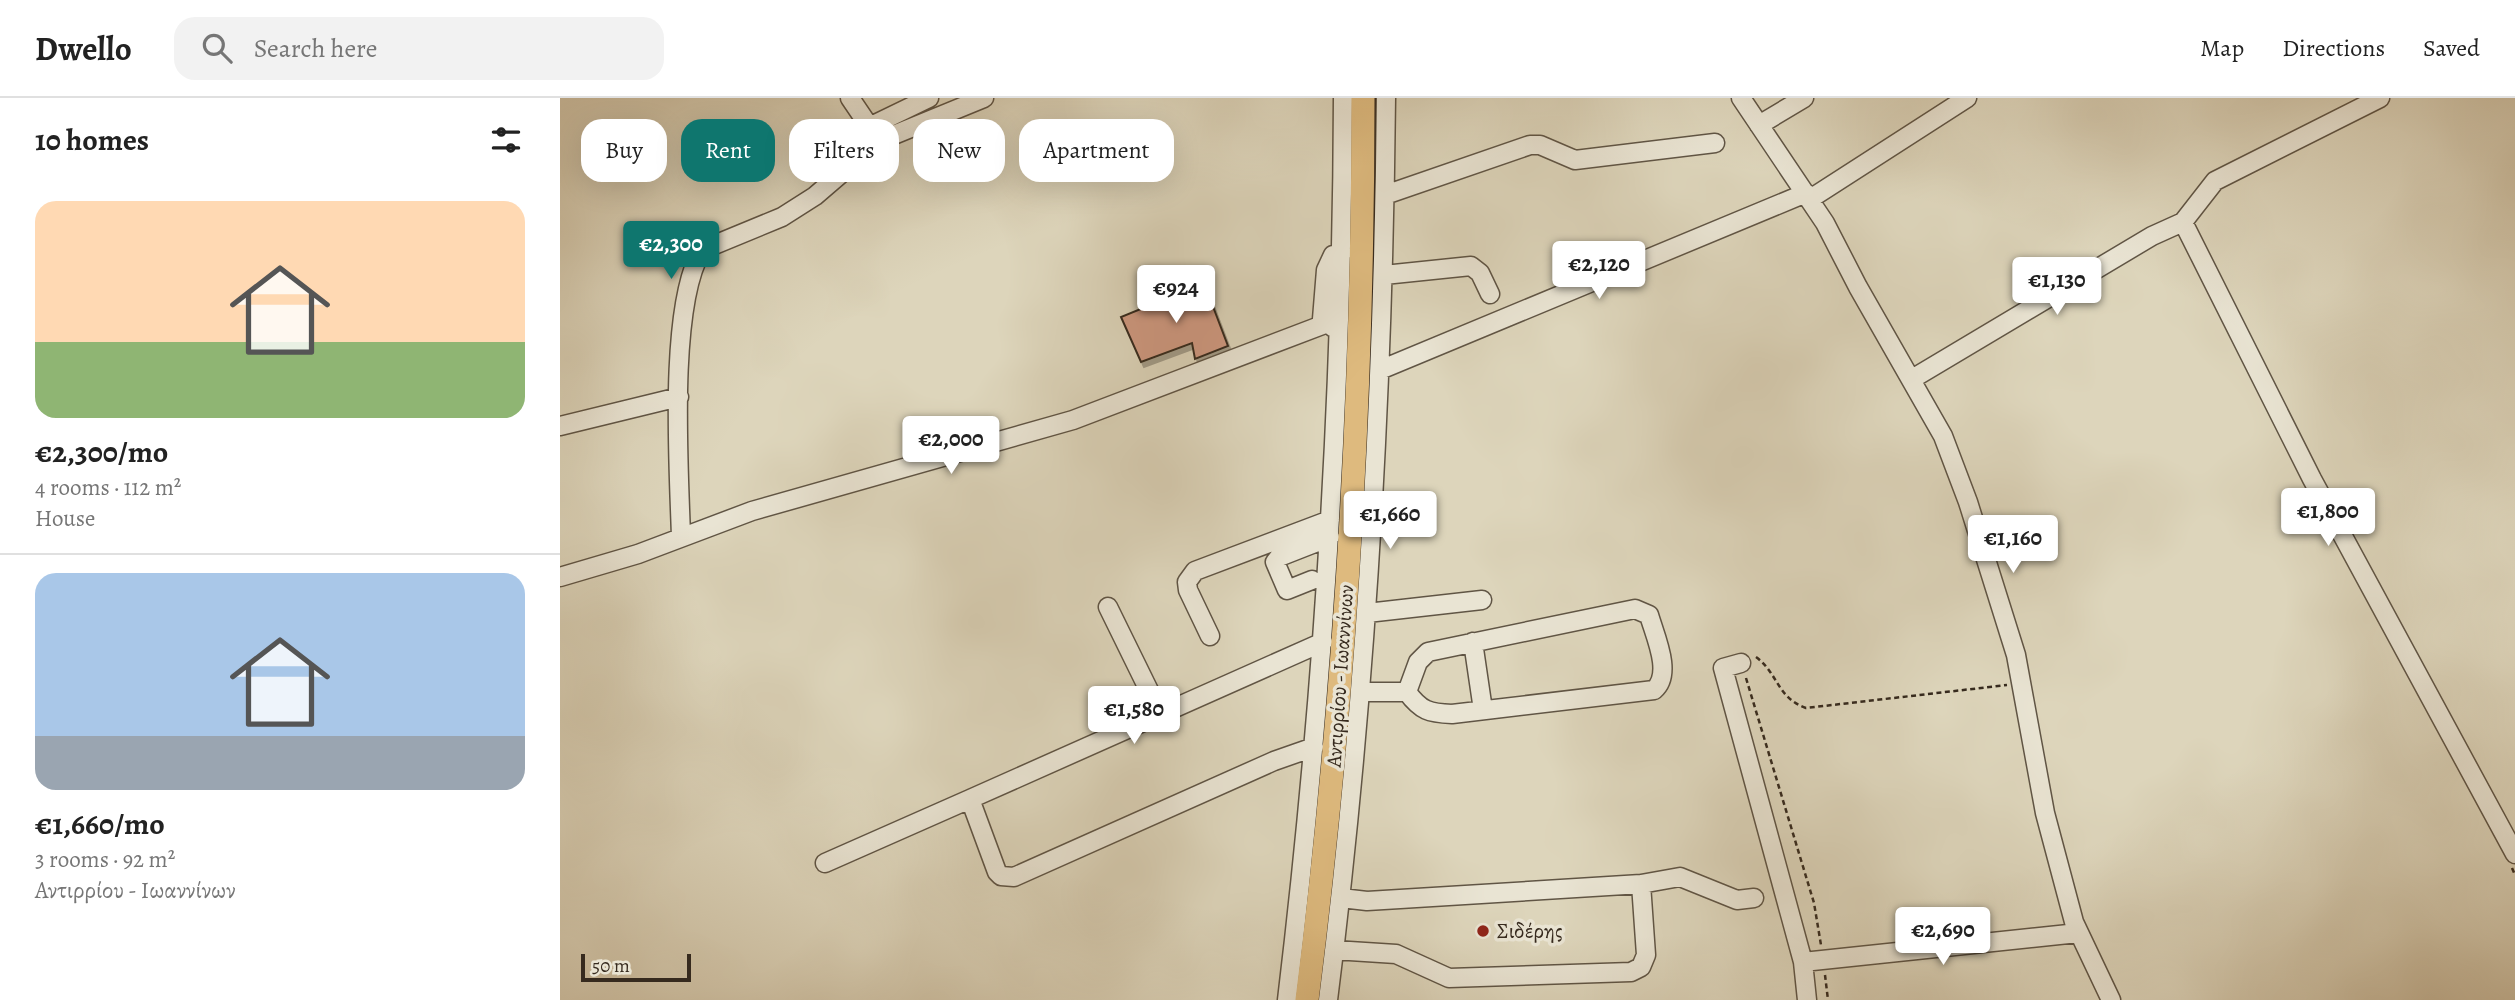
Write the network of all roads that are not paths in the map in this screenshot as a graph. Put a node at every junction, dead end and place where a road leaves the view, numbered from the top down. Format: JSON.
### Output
{"nodes":[{"id":1,"x":929,"y":98,"type":"edge"},
{"id":2,"x":984,"y":98,"type":"edge"},
{"id":3,"x":1343,"y":98,"type":"edge"},
{"id":4,"x":1363,"y":98,"type":"edge"},
{"id":5,"x":1386,"y":98,"type":"edge"},
{"id":6,"x":1741,"y":98,"type":"edge"},
{"id":7,"x":1804,"y":98,"type":"edge"},
{"id":8,"x":1967,"y":98,"type":"edge"},
{"id":9,"x":2380,"y":98,"type":"edge"},
{"id":10,"x":855,"y":99,"type":"edge"},
{"id":11,"x":866,"y":119,"type":"edge"},
{"id":12,"x":897,"y":119,"type":"edge"},
{"id":13,"x":1759,"y":125,"type":"junction"},
{"id":14,"x":899,"y":126,"type":"edge"},
{"id":15,"x":1715,"y":143,"type":"dead end"},
{"id":16,"x":828,"y":182,"type":"edge"},
{"id":17,"x":1385,"y":195,"type":"junction"},
{"id":18,"x":1808,"y":196,"type":"junction"},
{"id":19,"x":2183,"y":222,"type":"junction"},
{"id":20,"x":1384,"y":275,"type":"junction"},
{"id":21,"x":1490,"y":294,"type":"dead end"},
{"id":22,"x":1332,"y":326,"type":"junction"},
{"id":23,"x":1380,"y":370,"type":"junction"},
{"id":24,"x":1912,"y":379,"type":"junction"},
{"id":25,"x":679,"y":397,"type":"junction"},
{"id":26,"x":560,"y":426,"type":"edge"},
{"id":27,"x":1330,"y":528,"type":"junction"},
{"id":28,"x":681,"y":537,"type":"junction"},
{"id":29,"x":560,"y":577,"type":"edge"},
{"id":30,"x":1312,"y":580,"type":"dead end"},
{"id":31,"x":1482,"y":600,"type":"dead end"},
{"id":32,"x":1108,"y":607,"type":"dead end"},
{"id":33,"x":1367,"y":613,"type":"junction"},
{"id":34,"x":1210,"y":636,"type":"dead end"},
{"id":35,"x":1323,"y":642,"type":"junction"},
{"id":36,"x":1473,"y":642,"type":"junction"},
{"id":37,"x":1741,"y":663,"type":"road end"},
{"id":38,"x":1361,"y":692,"type":"junction"},
{"id":39,"x":1407,"y":692,"type":"junction"},
{"id":40,"x":1483,"y":710,"type":"junction"},
{"id":41,"x":1160,"y":713,"type":"junction"},
{"id":42,"x":1314,"y":747,"type":"junction"},
{"id":43,"x":970,"y":799,"type":"junction"},
{"id":44,"x":2515,"y":854,"type":"edge"},
{"id":45,"x":825,"y":863,"type":"dead end"},
{"id":46,"x":1641,"y":884,"type":"junction"},
{"id":47,"x":1341,"y":898,"type":"junction"},
{"id":48,"x":1754,"y":898,"type":"dead end"},
{"id":49,"x":2078,"y":933,"type":"junction"},
{"id":50,"x":1334,"y":950,"type":"junction"},
{"id":51,"x":1803,"y":962,"type":"junction"},
{"id":52,"x":1287,"y":1000,"type":"edge"},
{"id":53,"x":1307,"y":1000,"type":"edge"},
{"id":54,"x":1328,"y":1000,"type":"edge"},
{"id":55,"x":1807,"y":1000,"type":"edge"},
{"id":56,"x":2111,"y":1000,"type":"edge"}],
"edges":[{"from":1,"to":12,"type":"street"},
{"from":2,"to":14,"type":"street"},
{"from":3,"to":22,"type":"street"},
{"from":4,"to":53,"type":"main road","name":"Αντιρρίου - Ιωαννίνων"},
{"from":5,"to":17,"type":"street"},
{"from":6,"to":13,"type":"street"},
{"from":7,"to":13,"type":"street"},
{"from":8,"to":18,"type":"street"},
{"from":9,"to":19,"type":"street"},
{"from":10,"to":11,"type":"street"},
{"from":13,"to":18,"type":"street"},
{"from":15,"to":17,"type":"street"},
{"from":16,"to":25,"type":"street"},
{"from":17,"to":20,"type":"street"},
{"from":18,"to":23,"type":"street"},
{"from":18,"to":24,"type":"street"},
{"from":19,"to":24,"type":"street"},
{"from":19,"to":44,"type":"street"},
{"from":20,"to":21,"type":"street"},
{"from":20,"to":23,"type":"street"},
{"from":22,"to":27,"type":"street"},
{"from":22,"to":28,"type":"street"},
{"from":23,"to":33,"type":"street"},
{"from":24,"to":49,"type":"street"},
{"from":25,"to":26,"type":"street"},
{"from":25,"to":28,"type":"street"},
{"from":27,"to":30,"type":"street"},
{"from":27,"to":34,"type":"street"},
{"from":27,"to":35,"type":"street"},
{"from":28,"to":29,"type":"street"},
{"from":31,"to":33,"type":"street"},
{"from":32,"to":41,"type":"street"},
{"from":33,"to":38,"type":"street"},
{"from":35,"to":41,"type":"street"},
{"from":35,"to":42,"type":"street"},
{"from":36,"to":39,"type":"street"},
{"from":36,"to":40,"type":"street"},
{"from":36,"to":40,"type":"street"},
{"from":37,"to":51,"type":"street"},
{"from":38,"to":39,"type":"street"},
{"from":38,"to":47,"type":"street"},
{"from":39,"to":40,"type":"street"},
{"from":41,"to":43,"type":"street"},
{"from":42,"to":43,"type":"street"},
{"from":42,"to":52,"type":"street"},
{"from":43,"to":45,"type":"street"},
{"from":46,"to":47,"type":"street"},
{"from":46,"to":48,"type":"street"},
{"from":46,"to":50,"type":"street"},
{"from":47,"to":50,"type":"street"},
{"from":49,"to":51,"type":"street"},
{"from":49,"to":56,"type":"street"},
{"from":50,"to":54,"type":"street"},
{"from":51,"to":55,"type":"street"}]}
